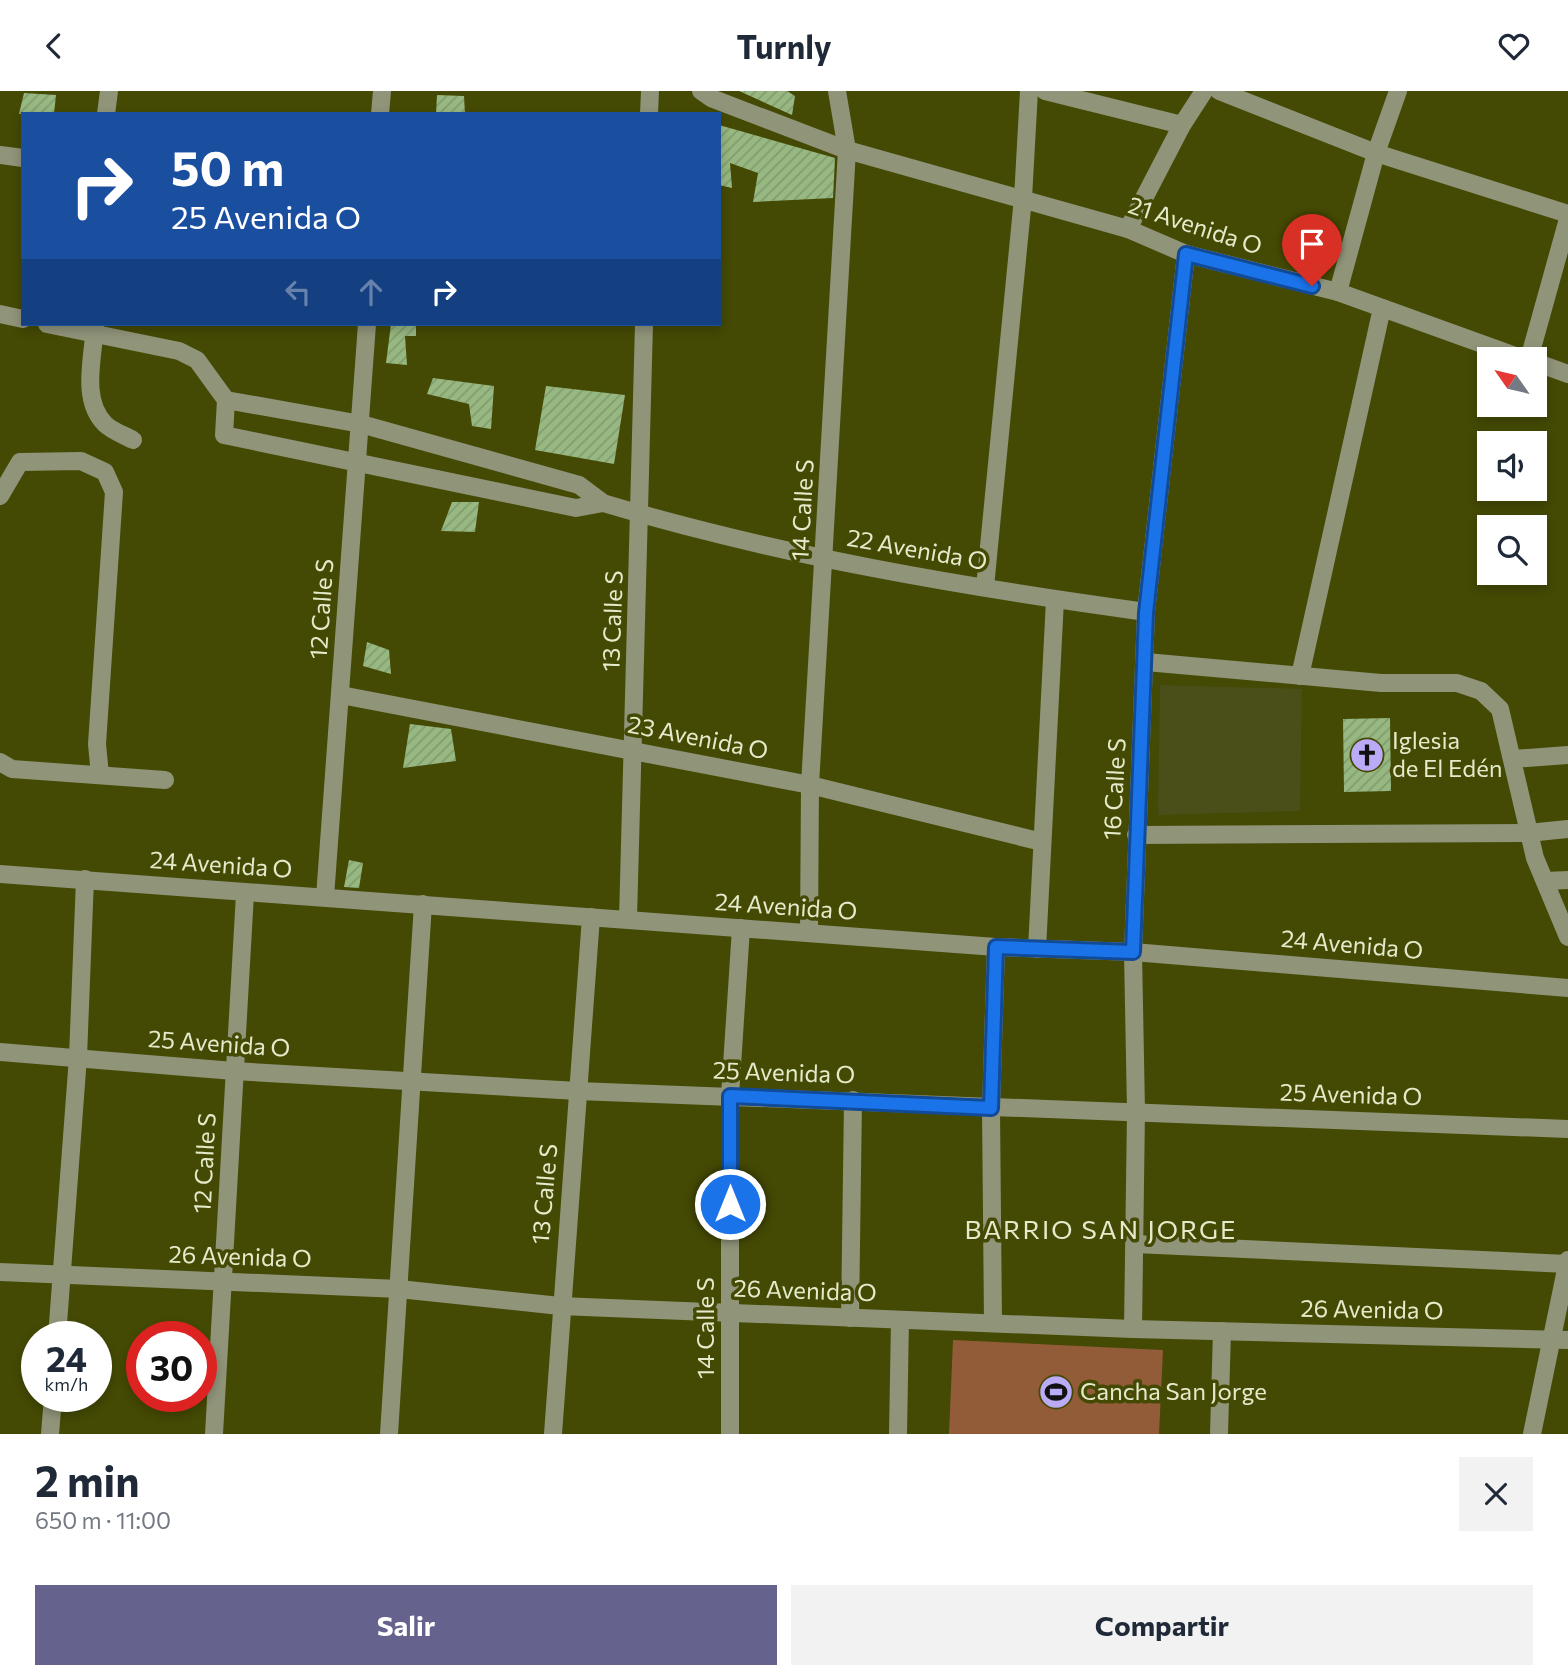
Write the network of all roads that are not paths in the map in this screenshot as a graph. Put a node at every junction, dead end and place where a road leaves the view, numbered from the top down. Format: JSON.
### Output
{"nodes":[{"id":1,"x":108,"y":91,"type":"edge"},
{"id":2,"x":382,"y":91,"type":"edge"},
{"id":3,"x":650,"y":91,"type":"edge"},
{"id":4,"x":701,"y":91,"type":"edge"},
{"id":5,"x":837,"y":91,"type":"edge"},
{"id":6,"x":1029,"y":91,"type":"edge"},
{"id":7,"x":1045,"y":91,"type":"edge"},
{"id":8,"x":1204,"y":91,"type":"edge"},
{"id":9,"x":1219,"y":91,"type":"edge"},
{"id":10,"x":1398,"y":91,"type":"edge"},
{"id":11,"x":106,"y":112,"type":"edge"},
{"id":12,"x":380,"y":112,"type":"edge"},
{"id":13,"x":649,"y":112,"type":"edge"},
{"id":14,"x":1182,"y":125,"type":"junction"},
{"id":15,"x":847,"y":150,"type":"junction"},
{"id":16,"x":1376,"y":153,"type":"junction"},
{"id":17,"x":0,"y":155,"type":"edge"},
{"id":18,"x":21,"y":158,"type":"edge"},
{"id":19,"x":1023,"y":198,"type":"junction"},
{"id":20,"x":1568,"y":217,"type":"edge"},
{"id":21,"x":1128,"y":229,"type":"junction"},
{"id":22,"x":1186,"y":254,"type":"junction"},
{"id":23,"x":1338,"y":292,"type":"junction"},
{"id":24,"x":1382,"y":308,"type":"junction"},
{"id":25,"x":0,"y":314,"type":"edge"},
{"id":26,"x":21,"y":319,"type":"edge"},
{"id":27,"x":66,"y":326,"type":"edge"},
{"id":28,"x":367,"y":326,"type":"edge"},
{"id":29,"x":643,"y":326,"type":"edge"},
{"id":30,"x":95,"y":329,"type":"edge"},
{"id":31,"x":1493,"y":347,"type":"edge"},
{"id":32,"x":1530,"y":347,"type":"edge"},
{"id":33,"x":1547,"y":366,"type":"edge"},
{"id":34,"x":1568,"y":374,"type":"edge"},
{"id":35,"x":226,"y":400,"type":"junction"},
{"id":36,"x":361,"y":424,"type":"junction"},
{"id":37,"x":133,"y":440,"type":"dead end"},
{"id":38,"x":431,"y":444,"type":"junction"},
{"id":39,"x":356,"y":460,"type":"junction"},
{"id":40,"x":424,"y":476,"type":"junction"},
{"id":41,"x":0,"y":496,"type":"edge"},
{"id":42,"x":603,"y":503,"type":"junction"},
{"id":43,"x":640,"y":514,"type":"junction"},
{"id":44,"x":825,"y":559,"type":"junction"},
{"id":45,"x":985,"y":587,"type":"junction"},
{"id":46,"x":1055,"y":600,"type":"junction"},
{"id":47,"x":1146,"y":613,"type":"junction"},
{"id":48,"x":1146,"y":662,"type":"junction"},
{"id":49,"x":1300,"y":676,"type":"junction"},
{"id":50,"x":341,"y":695,"type":"junction"},
{"id":51,"x":633,"y":750,"type":"junction"},
{"id":52,"x":1568,"y":755,"type":"edge"},
{"id":53,"x":1513,"y":759,"type":"junction"},
{"id":54,"x":0,"y":762,"type":"edge"},
{"id":55,"x":100,"y":775,"type":"junction"},
{"id":56,"x":165,"y":780,"type":"dead end"},
{"id":57,"x":810,"y":785,"type":"junction"},
{"id":58,"x":1568,"y":829,"type":"edge"},
{"id":59,"x":1528,"y":833,"type":"junction"},
{"id":60,"x":1136,"y":835,"type":"junction"},
{"id":61,"x":1042,"y":842,"type":"junction"},
{"id":62,"x":0,"y":874,"type":"edge"},
{"id":63,"x":85,"y":880,"type":"junction"},
{"id":64,"x":1568,"y":880,"type":"edge"},
{"id":65,"x":1545,"y":881,"type":"junction"},
{"id":66,"x":245,"y":894,"type":"junction"},
{"id":67,"x":325,"y":897,"type":"junction"},
{"id":68,"x":423,"y":904,"type":"junction"},
{"id":69,"x":591,"y":916,"type":"junction"},
{"id":70,"x":628,"y":919,"type":"junction"},
{"id":71,"x":741,"y":928,"type":"junction"},
{"id":72,"x":808,"y":933,"type":"junction"},
{"id":73,"x":1568,"y":935,"type":"edge"},
{"id":74,"x":996,"y":947,"type":"junction"},
{"id":75,"x":1037,"y":949,"type":"junction"},
{"id":76,"x":1133,"y":952,"type":"junction"},
{"id":77,"x":1568,"y":988,"type":"edge"},
{"id":78,"x":0,"y":1052,"type":"edge"},
{"id":79,"x":78,"y":1057,"type":"junction"},
{"id":80,"x":234,"y":1072,"type":"junction"},
{"id":81,"x":412,"y":1080,"type":"junction"},
{"id":82,"x":578,"y":1091,"type":"junction"},
{"id":83,"x":730,"y":1096,"type":"junction"},
{"id":84,"x":853,"y":1100,"type":"junction"},
{"id":85,"x":991,"y":1108,"type":"junction"},
{"id":86,"x":1136,"y":1111,"type":"junction"},
{"id":87,"x":1568,"y":1129,"type":"edge"},
{"id":88,"x":1135,"y":1244,"type":"junction"},
{"id":89,"x":1568,"y":1262,"type":"edge"},
{"id":90,"x":0,"y":1272,"type":"edge"},
{"id":91,"x":62,"y":1275,"type":"junction"},
{"id":92,"x":223,"y":1280,"type":"junction"},
{"id":93,"x":398,"y":1289,"type":"junction"},
{"id":94,"x":560,"y":1306,"type":"junction"},
{"id":95,"x":731,"y":1313,"type":"junction"},
{"id":96,"x":850,"y":1318,"type":"junction"},
{"id":97,"x":900,"y":1319,"type":"junction"},
{"id":98,"x":59,"y":1321,"type":"edge"},
{"id":99,"x":993,"y":1323,"type":"junction"},
{"id":100,"x":1133,"y":1329,"type":"junction"},
{"id":101,"x":1222,"y":1331,"type":"junction"},
{"id":102,"x":1560,"y":1340,"type":"edge"},
{"id":103,"x":52,"y":1412,"type":"edge"},
{"id":104,"x":50,"y":1434,"type":"edge"},
{"id":105,"x":214,"y":1434,"type":"edge"},
{"id":106,"x":389,"y":1434,"type":"edge"},
{"id":107,"x":553,"y":1434,"type":"edge"},
{"id":108,"x":730,"y":1434,"type":"edge"},
{"id":109,"x":898,"y":1434,"type":"edge"},
{"id":110,"x":1219,"y":1434,"type":"edge"},
{"id":111,"x":1532,"y":1434,"type":"edge"}],
"edges":[{"from":1,"to":11,"type":"street"},
{"from":2,"to":12,"type":"street"},
{"from":3,"to":13,"type":"street"},
{"from":4,"to":15,"type":"street","name":"21 Avenida O"},
{"from":5,"to":15,"type":"street","name":"14 Calle S"},
{"from":6,"to":19,"type":"street"},
{"from":7,"to":14,"type":"street"},
{"from":8,"to":14,"type":"street"},
{"from":9,"to":16,"type":"street"},
{"from":10,"to":16,"type":"street"},
{"from":14,"to":21,"type":"street"},
{"from":15,"to":19,"type":"street","name":"21 Avenida O"},
{"from":15,"to":44,"type":"street","name":"14 Calle S"},
{"from":16,"to":20,"type":"street"},
{"from":16,"to":23,"type":"street"},
{"from":17,"to":18,"type":"street"},
{"from":19,"to":21,"type":"street","name":"21 Avenida O"},
{"from":19,"to":45,"type":"street"},
{"from":20,"to":32,"type":"street"},
{"from":21,"to":22,"type":"street","name":"21 Avenida O"},
{"from":22,"to":23,"type":"street","name":"21 Avenida O"},
{"from":22,"to":47,"type":"street","name":"16 Calle S"},
{"from":23,"to":24,"type":"street","name":"21 Avenida O"},
{"from":24,"to":31,"type":"street","name":"21 Avenida O"},
{"from":24,"to":49,"type":"street"},
{"from":25,"to":26,"type":"street"},
{"from":27,"to":30,"type":"street"},
{"from":28,"to":36,"type":"street","name":"12 Calle S"},
{"from":29,"to":43,"type":"street","name":"13 Calle S"},
{"from":30,"to":35,"type":"street"},
{"from":30,"to":37,"type":"street"},
{"from":33,"to":34,"type":"street"},
{"from":35,"to":36,"type":"street"},
{"from":35,"to":39,"type":"street"},
{"from":36,"to":38,"type":"street"},
{"from":36,"to":39,"type":"street","name":"12 Calle S"},
{"from":38,"to":40,"type":"street"},
{"from":38,"to":42,"type":"street"},
{"from":39,"to":40,"type":"street"},
{"from":39,"to":50,"type":"street","name":"12 Calle S"},
{"from":40,"to":42,"type":"street"},
{"from":41,"to":55,"type":"street"},
{"from":42,"to":43,"type":"street","name":"22 Avenida O"},
{"from":43,"to":44,"type":"street","name":"22 Avenida O"},
{"from":43,"to":51,"type":"street","name":"13 Calle S"},
{"from":44,"to":45,"type":"street","name":"22 Avenida O"},
{"from":44,"to":57,"type":"street","name":"14 Calle S"},
{"from":45,"to":46,"type":"street","name":"22 Avenida O"},
{"from":46,"to":47,"type":"street","name":"22 Avenida O"},
{"from":46,"to":61,"type":"street"},
{"from":47,"to":48,"type":"street","name":"16 Calle S"},
{"from":48,"to":49,"type":"street"},
{"from":48,"to":60,"type":"street","name":"16 Calle S"},
{"from":49,"to":53,"type":"street"},
{"from":50,"to":51,"type":"street","name":"23 Avenida O"},
{"from":50,"to":67,"type":"street","name":"12 Calle S"},
{"from":51,"to":57,"type":"street","name":"23 Avenida O"},
{"from":51,"to":70,"type":"street","name":"13 Calle S"},
{"from":52,"to":53,"type":"street"},
{"from":53,"to":59,"type":"street"},
{"from":54,"to":55,"type":"street"},
{"from":55,"to":56,"type":"street"},
{"from":57,"to":61,"type":"street","name":"23 Avenida O"},
{"from":57,"to":72,"type":"street","name":"14 Calle S"},
{"from":58,"to":59,"type":"street"},
{"from":59,"to":60,"type":"street"},
{"from":59,"to":65,"type":"street"},
{"from":60,"to":76,"type":"street","name":"16 Calle S"},
{"from":61,"to":75,"type":"street"},
{"from":62,"to":63,"type":"street","name":"24 Avenida O"},
{"from":63,"to":66,"type":"street","name":"24 Avenida O"},
{"from":63,"to":79,"type":"street"},
{"from":64,"to":65,"type":"street"},
{"from":65,"to":73,"type":"street"},
{"from":66,"to":67,"type":"street","name":"24 Avenida O"},
{"from":66,"to":80,"type":"street","name":"12 Calle S"},
{"from":67,"to":68,"type":"street","name":"24 Avenida O"},
{"from":68,"to":69,"type":"street","name":"24 Avenida O"},
{"from":68,"to":81,"type":"street"},
{"from":69,"to":70,"type":"street","name":"24 Avenida O"},
{"from":69,"to":82,"type":"street","name":"13 Calle S"},
{"from":70,"to":71,"type":"street","name":"24 Avenida O"},
{"from":71,"to":72,"type":"street","name":"24 Avenida O"},
{"from":71,"to":83,"type":"street","name":"14 Calle S"},
{"from":72,"to":74,"type":"street","name":"24 Avenida O"},
{"from":74,"to":75,"type":"street","name":"24 Avenida O"},
{"from":74,"to":85,"type":"street"},
{"from":75,"to":76,"type":"street","name":"24 Avenida O"},
{"from":76,"to":77,"type":"street","name":"24 Avenida O"},
{"from":76,"to":86,"type":"street","name":"16 Calle S"},
{"from":78,"to":79,"type":"street","name":"25 Avenida O"},
{"from":79,"to":80,"type":"street","name":"25 Avenida O"},
{"from":79,"to":91,"type":"street"},
{"from":80,"to":81,"type":"street","name":"25 Avenida O"},
{"from":80,"to":92,"type":"street","name":"12 Calle S"},
{"from":81,"to":82,"type":"street","name":"25 Avenida O"},
{"from":81,"to":93,"type":"street"},
{"from":82,"to":83,"type":"street","name":"25 Avenida O"},
{"from":82,"to":94,"type":"street","name":"13 Calle S"},
{"from":83,"to":84,"type":"street","name":"25 Avenida O"},
{"from":83,"to":95,"type":"street","name":"14 Calle S"},
{"from":84,"to":85,"type":"street","name":"25 Avenida O"},
{"from":84,"to":96,"type":"street"},
{"from":85,"to":86,"type":"street","name":"25 Avenida O"},
{"from":85,"to":99,"type":"street"},
{"from":86,"to":87,"type":"street","name":"25 Avenida O"},
{"from":86,"to":88,"type":"street","name":"16 Calle S"},
{"from":88,"to":89,"type":"street"},
{"from":88,"to":100,"type":"street","name":"16 Calle S"},
{"from":89,"to":102,"type":"street"},
{"from":90,"to":91,"type":"street","name":"26 Avenida O"},
{"from":91,"to":92,"type":"street","name":"26 Avenida O"},
{"from":91,"to":98,"type":"street"},
{"from":92,"to":93,"type":"street","name":"26 Avenida O"},
{"from":92,"to":105,"type":"street","name":"12 Calle S"},
{"from":93,"to":94,"type":"street","name":"26 Avenida O"},
{"from":93,"to":106,"type":"street"},
{"from":94,"to":95,"type":"street","name":"26 Avenida O"},
{"from":94,"to":107,"type":"street","name":"13 Calle S"},
{"from":95,"to":96,"type":"street","name":"26 Avenida O"},
{"from":95,"to":108,"type":"street","name":"14 Calle S"},
{"from":96,"to":97,"type":"street","name":"26 Avenida O"},
{"from":97,"to":99,"type":"street","name":"26 Avenida O"},
{"from":97,"to":109,"type":"street"},
{"from":99,"to":100,"type":"street","name":"26 Avenida O"},
{"from":100,"to":101,"type":"street","name":"26 Avenida O"},
{"from":101,"to":102,"type":"street","name":"26 Avenida O"},
{"from":101,"to":110,"type":"street"},
{"from":102,"to":111,"type":"street"},
{"from":103,"to":104,"type":"street"}]}
